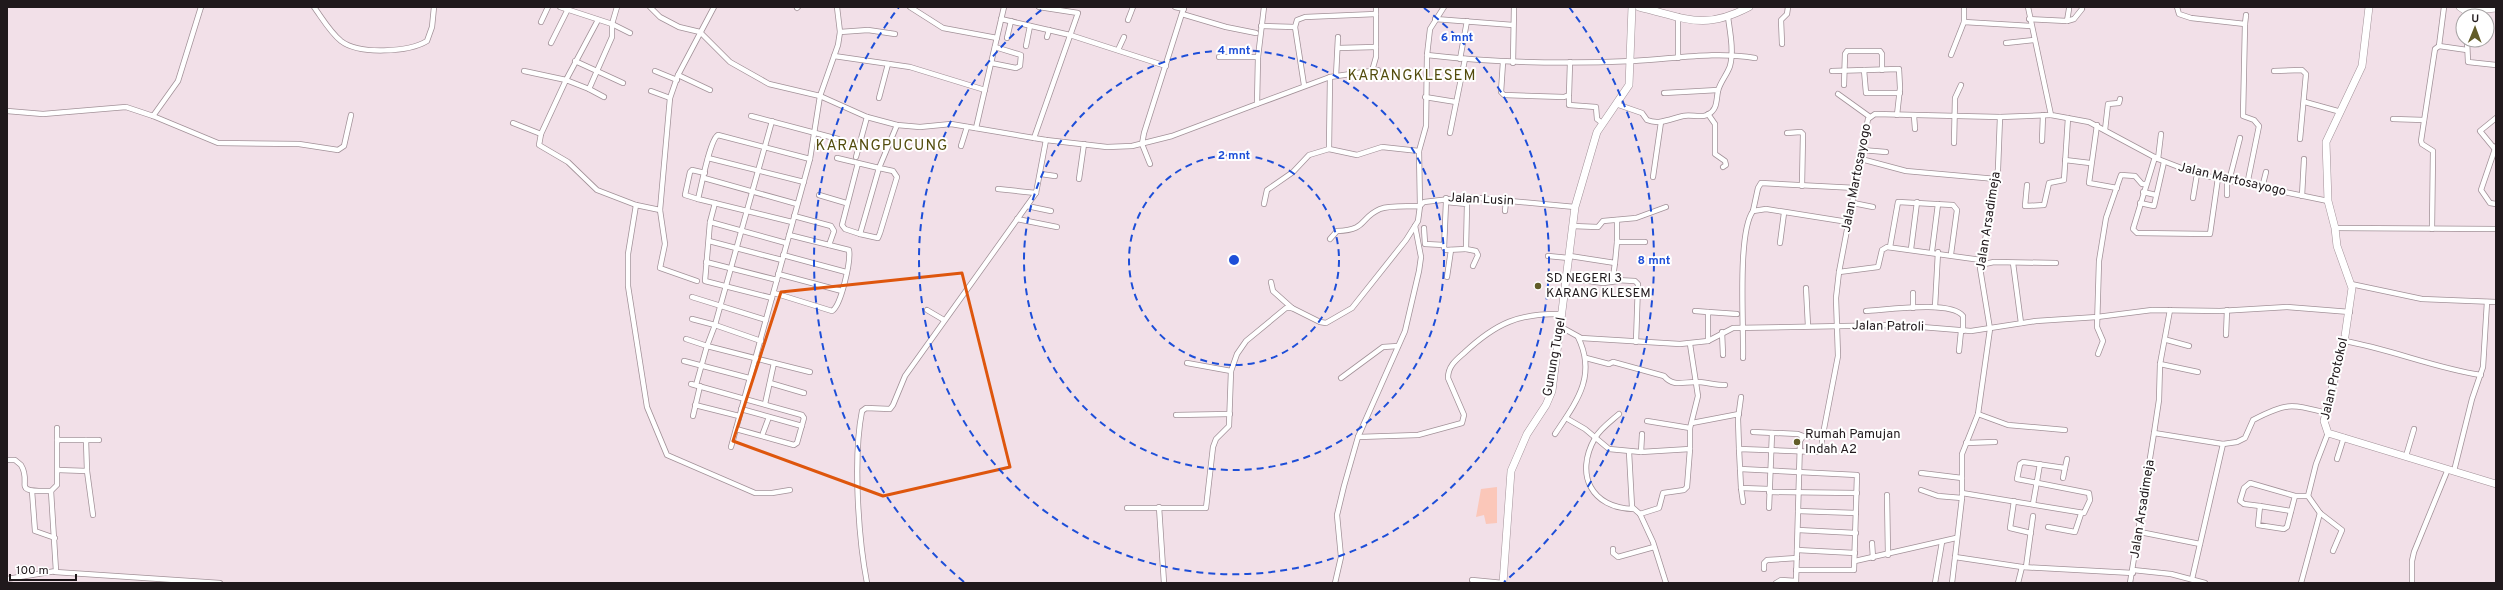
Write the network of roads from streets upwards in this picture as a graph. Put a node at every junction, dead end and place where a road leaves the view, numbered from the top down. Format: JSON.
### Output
{"nodes":[{"id":1,"x":201,"y":7,"type":"edge"},
{"id":2,"x":314,"y":7,"type":"edge"},
{"id":3,"x":434,"y":7,"type":"edge"},
{"id":4,"x":548,"y":7,"type":"edge"},
{"id":5,"x":560,"y":7,"type":"edge"},
{"id":6,"x":617,"y":7,"type":"edge"},
{"id":7,"x":650,"y":7,"type":"edge"},
{"id":8,"x":714,"y":7,"type":"edge"},
{"id":9,"x":837,"y":7,"type":"edge"},
{"id":10,"x":910,"y":7,"type":"edge"},
{"id":11,"x":1004,"y":7,"type":"edge"},
{"id":12,"x":1039,"y":7,"type":"edge"},
{"id":13,"x":1080,"y":7,"type":"edge"},
{"id":14,"x":1133,"y":7,"type":"edge"},
{"id":15,"x":1175,"y":7,"type":"edge"},
{"id":16,"x":1264,"y":7,"type":"edge"},
{"id":17,"x":1376,"y":7,"type":"edge"},
{"id":18,"x":1444,"y":7,"type":"edge"},
{"id":19,"x":1514,"y":7,"type":"edge"},
{"id":20,"x":1632,"y":7,"type":"edge"},
{"id":21,"x":1639,"y":7,"type":"edge"},
{"id":22,"x":1749,"y":7,"type":"edge"},
{"id":23,"x":1788,"y":7,"type":"edge"},
{"id":24,"x":1964,"y":7,"type":"edge"},
{"id":25,"x":2028,"y":7,"type":"edge"},
{"id":26,"x":2177,"y":7,"type":"edge"},
{"id":27,"x":2369,"y":7,"type":"edge"},
{"id":28,"x":2444,"y":7,"type":"edge"},
{"id":29,"x":1184,"y":8,"type":"edge"},
{"id":30,"x":568,"y":9,"type":"junction"},
{"id":31,"x":1060,"y":9,"type":"edge"},
{"id":32,"x":2069,"y":9,"type":"dead end"},
{"id":33,"x":2082,"y":9,"type":"dead end"},
{"id":34,"x":1737,"y":10,"type":"edge"},
{"id":35,"x":1078,"y":13,"type":"junction"},
{"id":36,"x":1182,"y":14,"type":"junction"},
{"id":37,"x":1376,"y":14,"type":"junction"},
{"id":38,"x":2246,"y":15,"type":"dead end"},
{"id":39,"x":1678,"y":16,"type":"junction"},
{"id":40,"x":1728,"y":17,"type":"junction"},
{"id":41,"x":1001,"y":18,"type":"junction"},
{"id":42,"x":1435,"y":19,"type":"junction"},
{"id":43,"x":2029,"y":19,"type":"junction"},
{"id":44,"x":598,"y":20,"type":"junction"},
{"id":45,"x":1128,"y":20,"type":"dead end"},
{"id":46,"x":1010,"y":21,"type":"junction"},
{"id":47,"x":1467,"y":21,"type":"junction"},
{"id":48,"x":2067,"y":21,"type":"junction"},
{"id":49,"x":541,"y":22,"type":"dead end"},
{"id":50,"x":1964,"y":22,"type":"junction"},
{"id":51,"x":612,"y":24,"type":"junction"},
{"id":52,"x":2245,"y":24,"type":"junction"},
{"id":53,"x":1030,"y":26,"type":"junction"},
{"id":54,"x":1261,"y":26,"type":"junction"},
{"id":55,"x":1513,"y":26,"type":"junction"},
{"id":56,"x":2031,"y":26,"type":"junction"},
{"id":57,"x":1295,"y":27,"type":"junction"},
{"id":58,"x":1049,"y":30,"type":"junction"},
{"id":59,"x":700,"y":32,"type":"junction"},
{"id":60,"x":840,"y":32,"type":"junction"},
{"id":61,"x":630,"y":33,"type":"dead end"},
{"id":62,"x":1256,"y":33,"type":"dead end"},
{"id":63,"x":895,"y":34,"type":"dead end"},
{"id":64,"x":1070,"y":35,"type":"junction"},
{"id":65,"x":1124,"y":36,"type":"dead end"},
{"id":66,"x":1338,"y":36,"type":"dead end"},
{"id":67,"x":1047,"y":37,"type":"dead end"},
{"id":68,"x":997,"y":38,"type":"junction"},
{"id":69,"x":1007,"y":38,"type":"dead end"},
{"id":70,"x":2034,"y":40,"type":"junction"},
{"id":71,"x":2006,"y":43,"type":"dead end"},
{"id":72,"x":551,"y":44,"type":"dead end"},
{"id":73,"x":1782,"y":44,"type":"dead end"},
{"id":74,"x":1026,"y":46,"type":"dead end"},
{"id":75,"x":2439,"y":46,"type":"junction"},
{"id":76,"x":995,"y":47,"type":"junction"},
{"id":77,"x":1376,"y":47,"type":"junction"},
{"id":78,"x":1338,"y":48,"type":"junction"},
{"id":79,"x":1118,"y":50,"type":"junction"},
{"id":80,"x":2467,"y":50,"type":"joint"},
{"id":81,"x":1732,"y":54,"type":"junction"},
{"id":82,"x":1951,"y":55,"type":"dead end"},
{"id":83,"x":834,"y":56,"type":"junction"},
{"id":84,"x":1427,"y":56,"type":"junction"},
{"id":85,"x":1219,"y":57,"type":"dead end"},
{"id":86,"x":1258,"y":57,"type":"junction"},
{"id":87,"x":1678,"y":58,"type":"junction"},
{"id":88,"x":1755,"y":58,"type":"dead end"},
{"id":89,"x":1462,"y":59,"type":"junction"},
{"id":90,"x":1632,"y":61,"type":"junction"},
{"id":91,"x":576,"y":62,"type":"junction"},
{"id":92,"x":1503,"y":62,"type":"junction"},
{"id":93,"x":1570,"y":62,"type":"junction"},
{"id":94,"x":992,"y":63,"type":"junction"},
{"id":95,"x":1513,"y":63,"type":"junction"},
{"id":96,"x":888,"y":64,"type":"junction"},
{"id":97,"x":2496,"y":65,"type":"edge"},
{"id":98,"x":1166,"y":66,"type":"junction"},
{"id":99,"x":1378,"y":70,"type":"dead end"},
{"id":100,"x":1845,"y":70,"type":"junction"},
{"id":101,"x":1864,"y":70,"type":"junction"},
{"id":102,"x":1882,"y":70,"type":"junction"},
{"id":103,"x":524,"y":71,"type":"dead end"},
{"id":104,"x":597,"y":71,"type":"junction"},
{"id":105,"x":655,"y":71,"type":"dead end"},
{"id":106,"x":1372,"y":71,"type":"junction"},
{"id":107,"x":1832,"y":71,"type":"dead end"},
{"id":108,"x":2274,"y":71,"type":"dead end"},
{"id":109,"x":1336,"y":76,"type":"junction"},
{"id":110,"x":678,"y":77,"type":"junction"},
{"id":111,"x":1330,"y":77,"type":"junction"},
{"id":112,"x":566,"y":80,"type":"junction"},
{"id":113,"x":623,"y":83,"type":"dead end"},
{"id":114,"x":1304,"y":85,"type":"junction"},
{"id":115,"x":1844,"y":85,"type":"dead end"},
{"id":116,"x":1961,"y":85,"type":"dead end"},
{"id":117,"x":589,"y":89,"type":"junction"},
{"id":118,"x":710,"y":90,"type":"dead end"},
{"id":119,"x":985,"y":90,"type":"junction"},
{"id":120,"x":1718,"y":90,"type":"junction"},
{"id":121,"x":651,"y":91,"type":"dead end"},
{"id":122,"x":1664,"y":93,"type":"dead end"},
{"id":123,"x":1900,"y":93,"type":"junction"},
{"id":124,"x":1838,"y":94,"type":"dead end"},
{"id":125,"x":820,"y":96,"type":"junction"},
{"id":126,"x":1569,"y":96,"type":"junction"},
{"id":127,"x":604,"y":97,"type":"dead end"},
{"id":128,"x":1425,"y":97,"type":"junction"},
{"id":129,"x":670,"y":98,"type":"junction"},
{"id":130,"x":879,"y":98,"type":"dead end"},
{"id":131,"x":2120,"y":99,"type":"dead end"},
{"id":132,"x":1456,"y":102,"type":"junction"},
{"id":133,"x":2305,"y":102,"type":"junction"},
{"id":134,"x":1257,"y":104,"type":"junction"},
{"id":135,"x":1616,"y":104,"type":"junction"},
{"id":136,"x":7,"y":111,"type":"edge"},
{"id":137,"x":2341,"y":112,"type":"junction"},
{"id":138,"x":1708,"y":114,"type":"junction"},
{"id":139,"x":351,"y":115,"type":"dead end"},
{"id":140,"x":1897,"y":115,"type":"junction"},
{"id":141,"x":2042,"y":115,"type":"junction"},
{"id":142,"x":2051,"y":115,"type":"junction"},
{"id":143,"x":153,"y":116,"type":"junction"},
{"id":144,"x":751,"y":116,"type":"dead end"},
{"id":145,"x":1914,"y":116,"type":"junction"},
{"id":146,"x":1954,"y":116,"type":"junction"},
{"id":147,"x":867,"y":117,"type":"junction"},
{"id":148,"x":1870,"y":117,"type":"junction"},
{"id":149,"x":2000,"y":117,"type":"junction"},
{"id":150,"x":2068,"y":118,"type":"junction"},
{"id":151,"x":2496,"y":118,"type":"edge"},
{"id":152,"x":2393,"y":119,"type":"dead end"},
{"id":153,"x":2424,"y":120,"type":"junction"},
{"id":154,"x":772,"y":121,"type":"junction"},
{"id":155,"x":1661,"y":122,"type":"junction"},
{"id":156,"x":513,"y":123,"type":"dead end"},
{"id":157,"x":1602,"y":123,"type":"junction"},
{"id":158,"x":897,"y":125,"type":"junction"},
{"id":159,"x":2096,"y":125,"type":"junction"},
{"id":160,"x":967,"y":127,"type":"junction"},
{"id":161,"x":976,"y":128,"type":"junction"},
{"id":162,"x":1915,"y":129,"type":"dead end"},
{"id":163,"x":2105,"y":130,"type":"junction"},
{"id":164,"x":815,"y":132,"type":"junction"},
{"id":165,"x":1450,"y":133,"type":"dead end"},
{"id":166,"x":1787,"y":133,"type":"dead end"},
{"id":167,"x":541,"y":134,"type":"junction"},
{"id":168,"x":2162,"y":134,"type":"dead end"},
{"id":169,"x":1034,"y":138,"type":"junction"},
{"id":170,"x":2240,"y":138,"type":"dead end"},
{"id":171,"x":838,"y":139,"type":"dead end"},
{"id":172,"x":2300,"y":139,"type":"dead end"},
{"id":173,"x":1046,"y":140,"type":"junction"},
{"id":174,"x":2042,"y":141,"type":"dead end"},
{"id":175,"x":1954,"y":143,"type":"dead end"},
{"id":176,"x":1084,"y":144,"type":"junction"},
{"id":177,"x":1142,"y":144,"type":"junction"},
{"id":178,"x":961,"y":146,"type":"dead end"},
{"id":179,"x":2495,"y":147,"type":"edge"},
{"id":180,"x":766,"y":149,"type":"junction"},
{"id":181,"x":1329,"y":149,"type":"junction"},
{"id":182,"x":1862,"y":150,"type":"junction"},
{"id":183,"x":1419,"y":151,"type":"junction"},
{"id":184,"x":1886,"y":152,"type":"dead end"},
{"id":185,"x":856,"y":157,"type":"dead end"},
{"id":186,"x":708,"y":158,"type":"junction"},
{"id":187,"x":837,"y":158,"type":"dead end"},
{"id":188,"x":2156,"y":158,"type":"junction"},
{"id":189,"x":810,"y":159,"type":"junction"},
{"id":190,"x":1861,"y":159,"type":"junction"},
{"id":191,"x":2304,"y":159,"type":"dead end"},
{"id":192,"x":2065,"y":160,"type":"junction"},
{"id":193,"x":2164,"y":162,"type":"junction"},
{"id":194,"x":858,"y":163,"type":"junction"},
{"id":195,"x":2090,"y":163,"type":"junction"},
{"id":196,"x":1150,"y":164,"type":"dead end"},
{"id":197,"x":1723,"y":167,"type":"dead end"},
{"id":198,"x":879,"y":168,"type":"junction"},
{"id":199,"x":759,"y":170,"type":"junction"},
{"id":200,"x":2266,"y":172,"type":"dead end"},
{"id":201,"x":705,"y":173,"type":"junction"},
{"id":202,"x":1041,"y":174,"type":"junction"},
{"id":203,"x":2197,"y":174,"type":"junction"},
{"id":204,"x":1056,"y":176,"type":"dead end"},
{"id":205,"x":1654,"y":177,"type":"dead end"},
{"id":206,"x":704,"y":178,"type":"junction"},
{"id":207,"x":2218,"y":178,"type":"junction"},
{"id":208,"x":1079,"y":179,"type":"dead end"},
{"id":209,"x":1996,"y":179,"type":"junction"},
{"id":210,"x":2228,"y":181,"type":"junction"},
{"id":211,"x":804,"y":182,"type":"junction"},
{"id":212,"x":2146,"y":184,"type":"junction"},
{"id":213,"x":2027,"y":185,"type":"dead end"},
{"id":214,"x":2247,"y":185,"type":"junction"},
{"id":215,"x":1802,"y":186,"type":"junction"},
{"id":216,"x":1856,"y":188,"type":"junction"},
{"id":217,"x":2117,"y":188,"type":"junction"},
{"id":218,"x":2262,"y":188,"type":"junction"},
{"id":219,"x":998,"y":189,"type":"dead end"},
{"id":220,"x":752,"y":192,"type":"junction"},
{"id":221,"x":2144,"y":192,"type":"junction"},
{"id":222,"x":1036,"y":193,"type":"junction"},
{"id":223,"x":820,"y":195,"type":"dead end"},
{"id":224,"x":2156,"y":195,"type":"junction"},
{"id":225,"x":2227,"y":195,"type":"dead end"},
{"id":226,"x":2302,"y":196,"type":"junction"},
{"id":227,"x":2193,"y":198,"type":"dead end"},
{"id":228,"x":698,"y":199,"type":"junction"},
{"id":229,"x":1446,"y":200,"type":"junction"},
{"id":230,"x":1506,"y":201,"type":"junction"},
{"id":231,"x":2328,"y":201,"type":"junction"},
{"id":232,"x":1917,"y":202,"type":"junction"},
{"id":233,"x":715,"y":203,"type":"junction"},
{"id":234,"x":846,"y":203,"type":"junction"},
{"id":235,"x":1853,"y":203,"type":"junction"},
{"id":236,"x":2140,"y":203,"type":"junction"},
{"id":237,"x":797,"y":204,"type":"junction"},
{"id":238,"x":1264,"y":204,"type":"dead end"},
{"id":239,"x":1938,"y":204,"type":"junction"},
{"id":240,"x":2496,"y":204,"type":"edge"},
{"id":241,"x":636,"y":205,"type":"junction"},
{"id":242,"x":1027,"y":206,"type":"junction"},
{"id":243,"x":1420,"y":206,"type":"junction"},
{"id":244,"x":1873,"y":206,"type":"dead end"},
{"id":245,"x":1575,"y":207,"type":"junction"},
{"id":246,"x":1666,"y":207,"type":"dead end"},
{"id":247,"x":660,"y":210,"type":"junction"},
{"id":248,"x":1050,"y":211,"type":"dead end"},
{"id":249,"x":1505,"y":211,"type":"dead end"},
{"id":250,"x":1753,"y":211,"type":"junction"},
{"id":251,"x":746,"y":212,"type":"junction"},
{"id":252,"x":1784,"y":213,"type":"junction"},
{"id":253,"x":794,"y":216,"type":"junction"},
{"id":254,"x":1017,"y":219,"type":"junction"},
{"id":255,"x":1617,"y":220,"type":"junction"},
{"id":256,"x":710,"y":222,"type":"junction"},
{"id":257,"x":792,"y":222,"type":"junction"},
{"id":258,"x":1848,"y":222,"type":"junction"},
{"id":259,"x":1057,"y":226,"type":"dead end"},
{"id":260,"x":1415,"y":226,"type":"junction"},
{"id":261,"x":1572,"y":226,"type":"junction"},
{"id":262,"x":1424,"y":228,"type":"dead end"},
{"id":263,"x":2335,"y":228,"type":"junction"},
{"id":264,"x":2432,"y":229,"type":"junction"},
{"id":265,"x":2496,"y":229,"type":"edge"},
{"id":266,"x":741,"y":232,"type":"junction"},
{"id":267,"x":860,"y":234,"type":"junction"},
{"id":268,"x":789,"y":235,"type":"junction"},
{"id":269,"x":1330,"y":240,"type":"dead end"},
{"id":270,"x":708,"y":241,"type":"junction"},
{"id":271,"x":1617,"y":242,"type":"junction"},
{"id":272,"x":1645,"y":242,"type":"dead end"},
{"id":273,"x":786,"y":243,"type":"junction"},
{"id":274,"x":1780,"y":243,"type":"dead end"},
{"id":275,"x":1444,"y":244,"type":"junction"},
{"id":276,"x":829,"y":245,"type":"junction"},
{"id":277,"x":1890,"y":247,"type":"junction"},
{"id":278,"x":1911,"y":249,"type":"junction"},
{"id":279,"x":736,"y":250,"type":"junction"},
{"id":280,"x":1451,"y":250,"type":"junction"},
{"id":281,"x":1466,"y":250,"type":"junction"},
{"id":282,"x":1932,"y":251,"type":"junction"},
{"id":283,"x":1938,"y":252,"type":"junction"},
{"id":284,"x":1951,"y":254,"type":"junction"},
{"id":285,"x":783,"y":255,"type":"junction"},
{"id":286,"x":1548,"y":256,"type":"dead end"},
{"id":287,"x":1570,"y":257,"type":"junction"},
{"id":288,"x":782,"y":260,"type":"junction"},
{"id":289,"x":706,"y":262,"type":"junction"},
{"id":290,"x":1980,"y":262,"type":"junction"},
{"id":291,"x":2013,"y":263,"type":"junction"},
{"id":292,"x":2056,"y":263,"type":"dead end"},
{"id":293,"x":1615,"y":264,"type":"junction"},
{"id":294,"x":1473,"y":266,"type":"dead end"},
{"id":295,"x":731,"y":268,"type":"junction"},
{"id":296,"x":846,"y":272,"type":"junction"},
{"id":297,"x":1839,"y":272,"type":"junction"},
{"id":298,"x":778,"y":274,"type":"junction"},
{"id":299,"x":1447,"y":277,"type":"dead end"},
{"id":300,"x":1567,"y":278,"type":"junction"},
{"id":301,"x":697,"y":280,"type":"dead end"},
{"id":302,"x":777,"y":280,"type":"junction"},
{"id":303,"x":1618,"y":281,"type":"junction"},
{"id":304,"x":1270,"y":282,"type":"dead end"},
{"id":305,"x":2352,"y":284,"type":"junction"},
{"id":306,"x":725,"y":287,"type":"junction"},
{"id":307,"x":1806,"y":288,"type":"dead end"},
{"id":308,"x":842,"y":291,"type":"junction"},
{"id":309,"x":1913,"y":293,"type":"dead end"},
{"id":310,"x":773,"y":295,"type":"junction"},
{"id":311,"x":692,"y":297,"type":"dead end"},
{"id":312,"x":2487,"y":302,"type":"junction"},
{"id":313,"x":2496,"y":302,"type":"edge"},
{"id":314,"x":720,"y":307,"type":"junction"},
{"id":315,"x":1935,"y":307,"type":"junction"},
{"id":316,"x":1292,"y":308,"type":"junction"},
{"id":317,"x":1913,"y":308,"type":"junction"},
{"id":318,"x":927,"y":310,"type":"dead end"},
{"id":319,"x":2170,"y":310,"type":"junction"},
{"id":320,"x":2227,"y":310,"type":"junction"},
{"id":321,"x":1695,"y":311,"type":"dead end"},
{"id":322,"x":1866,"y":311,"type":"dead end"},
{"id":323,"x":1708,"y":312,"type":"junction"},
{"id":324,"x":2350,"y":312,"type":"junction"},
{"id":325,"x":1562,"y":314,"type":"junction"},
{"id":326,"x":1736,"y":314,"type":"dead end"},
{"id":327,"x":2097,"y":317,"type":"junction"},
{"id":328,"x":692,"y":319,"type":"dead end"},
{"id":329,"x":766,"y":320,"type":"junction"},
{"id":330,"x":944,"y":320,"type":"junction"},
{"id":331,"x":2021,"y":324,"type":"junction"},
{"id":332,"x":714,"y":325,"type":"junction"},
{"id":333,"x":1808,"y":326,"type":"junction"},
{"id":334,"x":1836,"y":326,"type":"junction"},
{"id":335,"x":1561,"y":327,"type":"junction"},
{"id":336,"x":1744,"y":328,"type":"junction"},
{"id":337,"x":1990,"y":329,"type":"junction"},
{"id":338,"x":1962,"y":331,"type":"junction"},
{"id":339,"x":1722,"y":332,"type":"junction"},
{"id":340,"x":2226,"y":335,"type":"dead end"},
{"id":341,"x":1578,"y":337,"type":"junction"},
{"id":342,"x":686,"y":339,"type":"dead end"},
{"id":343,"x":2167,"y":340,"type":"junction"},
{"id":344,"x":761,"y":341,"type":"junction"},
{"id":345,"x":1708,"y":341,"type":"junction"},
{"id":346,"x":2344,"y":341,"type":"junction"},
{"id":347,"x":1636,"y":342,"type":"junction"},
{"id":348,"x":1690,"y":344,"type":"junction"},
{"id":349,"x":707,"y":346,"type":"junction"},
{"id":350,"x":1398,"y":346,"type":"junction"},
{"id":351,"x":2189,"y":346,"type":"dead end"},
{"id":352,"x":1959,"y":351,"type":"dead end"},
{"id":353,"x":2098,"y":354,"type":"dead end"},
{"id":354,"x":1723,"y":355,"type":"dead end"},
{"id":355,"x":755,"y":358,"type":"junction"},
{"id":356,"x":1586,"y":358,"type":"junction"},
{"id":357,"x":1743,"y":358,"type":"dead end"},
{"id":358,"x":684,"y":361,"type":"dead end"},
{"id":359,"x":774,"y":363,"type":"junction"},
{"id":360,"x":1187,"y":363,"type":"dead end"},
{"id":361,"x":2160,"y":364,"type":"junction"},
{"id":362,"x":701,"y":365,"type":"junction"},
{"id":363,"x":1232,"y":371,"type":"junction"},
{"id":364,"x":810,"y":372,"type":"dead end"},
{"id":365,"x":2198,"y":372,"type":"dead end"},
{"id":366,"x":2481,"y":375,"type":"junction"},
{"id":367,"x":749,"y":378,"type":"junction"},
{"id":368,"x":1341,"y":378,"type":"dead end"},
{"id":369,"x":770,"y":382,"type":"junction"},
{"id":370,"x":1695,"y":382,"type":"junction"},
{"id":371,"x":691,"y":384,"type":"dead end"},
{"id":372,"x":1724,"y":385,"type":"dead end"},
{"id":373,"x":698,"y":386,"type":"junction"},
{"id":374,"x":804,"y":393,"type":"dead end"},
{"id":375,"x":744,"y":397,"type":"junction"},
{"id":376,"x":1741,"y":397,"type":"dead end"},
{"id":377,"x":766,"y":404,"type":"junction"},
{"id":378,"x":695,"y":405,"type":"junction"},
{"id":379,"x":741,"y":409,"type":"junction"},
{"id":380,"x":2327,"y":413,"type":"junction"},
{"id":381,"x":1176,"y":414,"type":"dead end"},
{"id":382,"x":1230,"y":414,"type":"junction"},
{"id":383,"x":1619,"y":414,"type":"dead end"},
{"id":384,"x":1739,"y":414,"type":"junction"},
{"id":385,"x":1978,"y":414,"type":"junction"},
{"id":386,"x":693,"y":416,"type":"dead end"},
{"id":387,"x":739,"y":416,"type":"junction"},
{"id":388,"x":768,"y":417,"type":"junction"},
{"id":389,"x":1566,"y":418,"type":"junction"},
{"id":390,"x":1647,"y":421,"type":"dead end"},
{"id":391,"x":1691,"y":425,"type":"junction"},
{"id":392,"x":802,"y":426,"type":"junction"},
{"id":393,"x":57,"y":428,"type":"dead end"},
{"id":394,"x":736,"y":429,"type":"junction"},
{"id":395,"x":2414,"y":429,"type":"dead end"},
{"id":396,"x":2065,"y":430,"type":"dead end"},
{"id":397,"x":1753,"y":432,"type":"dead end"},
{"id":398,"x":763,"y":433,"type":"dead end"},
{"id":399,"x":1772,"y":433,"type":"junction"},
{"id":400,"x":2328,"y":433,"type":"junction"},
{"id":401,"x":1555,"y":434,"type":"dead end"},
{"id":402,"x":1642,"y":434,"type":"dead end"},
{"id":403,"x":2154,"y":434,"type":"junction"},
{"id":404,"x":1803,"y":436,"type":"junction"},
{"id":405,"x":1358,"y":437,"type":"junction"},
{"id":406,"x":1822,"y":437,"type":"junction"},
{"id":407,"x":2344,"y":437,"type":"junction"},
{"id":408,"x":1595,"y":438,"type":"junction"},
{"id":409,"x":57,"y":440,"type":"junction"},
{"id":410,"x":86,"y":440,"type":"junction"},
{"id":411,"x":99,"y":440,"type":"dead end"},
{"id":412,"x":1995,"y":442,"type":"dead end"},
{"id":413,"x":1966,"y":443,"type":"junction"},
{"id":414,"x":2223,"y":444,"type":"junction"},
{"id":415,"x":731,"y":447,"type":"dead end"},
{"id":416,"x":1690,"y":449,"type":"junction"},
{"id":417,"x":1739,"y":449,"type":"junction"},
{"id":418,"x":1771,"y":450,"type":"junction"},
{"id":419,"x":1799,"y":451,"type":"junction"},
{"id":420,"x":1629,"y":452,"type":"junction"},
{"id":421,"x":1641,"y":452,"type":"junction"},
{"id":422,"x":2406,"y":456,"type":"junction"},
{"id":423,"x":2067,"y":459,"type":"dead end"},
{"id":424,"x":2337,"y":459,"type":"dead end"},
{"id":425,"x":7,"y":460,"type":"edge"},
{"id":426,"x":2040,"y":464,"type":"junction"},
{"id":427,"x":2065,"y":468,"type":"junction"},
{"id":428,"x":1740,"y":469,"type":"junction"},
{"id":429,"x":58,"y":470,"type":"junction"},
{"id":430,"x":1770,"y":470,"type":"junction"},
{"id":431,"x":1798,"y":470,"type":"junction"},
{"id":432,"x":2451,"y":470,"type":"junction"},
{"id":433,"x":87,"y":471,"type":"junction"},
{"id":434,"x":1921,"y":473,"type":"dead end"},
{"id":435,"x":1962,"y":478,"type":"junction"},
{"id":436,"x":2063,"y":478,"type":"dead end"},
{"id":437,"x":2037,"y":483,"type":"junction"},
{"id":438,"x":2496,"y":484,"type":"edge"},
{"id":439,"x":1742,"y":488,"type":"junction"},
{"id":440,"x":790,"y":490,"type":"dead end"},
{"id":441,"x":1769,"y":490,"type":"junction"},
{"id":442,"x":1921,"y":490,"type":"dead end"},
{"id":443,"x":51,"y":491,"type":"junction"},
{"id":444,"x":32,"y":492,"type":"junction"},
{"id":445,"x":1798,"y":492,"type":"junction"},
{"id":446,"x":1857,"y":493,"type":"junction"},
{"id":447,"x":1887,"y":495,"type":"dead end"},
{"id":448,"x":1962,"y":495,"type":"junction"},
{"id":449,"x":2295,"y":496,"type":"junction"},
{"id":450,"x":2308,"y":496,"type":"junction"},
{"id":451,"x":2014,"y":501,"type":"junction"},
{"id":452,"x":1743,"y":502,"type":"dead end"},
{"id":453,"x":2033,"y":504,"type":"junction"},
{"id":454,"x":2260,"y":506,"type":"junction"},
{"id":455,"x":1159,"y":507,"type":"junction"},
{"id":456,"x":1127,"y":508,"type":"dead end"},
{"id":457,"x":1769,"y":508,"type":"dead end"},
{"id":458,"x":1633,"y":509,"type":"junction"},
{"id":459,"x":1798,"y":511,"type":"junction"},
{"id":460,"x":2291,"y":512,"type":"junction"},
{"id":461,"x":1856,"y":513,"type":"junction"},
{"id":462,"x":2320,"y":513,"type":"junction"},
{"id":463,"x":1640,"y":514,"type":"junction"},
{"id":464,"x":2081,"y":514,"type":"junction"},
{"id":465,"x":93,"y":515,"type":"dead end"},
{"id":466,"x":2033,"y":516,"type":"dead end"},
{"id":467,"x":2048,"y":527,"type":"dead end"},
{"id":468,"x":1798,"y":530,"type":"junction"},
{"id":469,"x":2140,"y":532,"type":"junction"},
{"id":470,"x":1856,"y":533,"type":"junction"},
{"id":471,"x":2031,"y":533,"type":"junction"},
{"id":472,"x":55,"y":538,"type":"junction"},
{"id":473,"x":1956,"y":538,"type":"junction"},
{"id":474,"x":1942,"y":542,"type":"junction"},
{"id":475,"x":1872,"y":543,"type":"dead end"},
{"id":476,"x":2200,"y":544,"type":"junction"},
{"id":477,"x":1654,"y":547,"type":"junction"},
{"id":478,"x":1613,"y":549,"type":"dead end"},
{"id":479,"x":1797,"y":550,"type":"junction"},
{"id":480,"x":2333,"y":552,"type":"dead end"},
{"id":481,"x":1855,"y":553,"type":"junction"},
{"id":482,"x":1888,"y":555,"type":"junction"},
{"id":483,"x":1955,"y":557,"type":"junction"},
{"id":484,"x":1797,"y":558,"type":"junction"},
{"id":485,"x":1873,"y":558,"type":"junction"},
{"id":486,"x":1855,"y":561,"type":"junction"},
{"id":487,"x":2024,"y":567,"type":"junction"},
{"id":488,"x":1764,"y":569,"type":"dead end"},
{"id":489,"x":1796,"y":570,"type":"junction"},
{"id":490,"x":55,"y":572,"type":"junction"},
{"id":491,"x":2133,"y":572,"type":"junction"},
{"id":492,"x":7,"y":579,"type":"edge"},
{"id":493,"x":2192,"y":579,"type":"junction"},
{"id":494,"x":1472,"y":580,"type":"dead end"},
{"id":495,"x":1796,"y":582,"type":"edge"},
{"id":496,"x":220,"y":583,"type":"edge"},
{"id":497,"x":867,"y":583,"type":"edge"},
{"id":498,"x":1164,"y":583,"type":"edge"},
{"id":499,"x":1336,"y":583,"type":"edge"},
{"id":500,"x":1503,"y":583,"type":"edge"},
{"id":501,"x":1666,"y":583,"type":"edge"},
{"id":502,"x":1776,"y":583,"type":"edge"},
{"id":503,"x":1935,"y":583,"type":"edge"},
{"id":504,"x":1952,"y":583,"type":"edge"},
{"id":505,"x":2018,"y":583,"type":"edge"},
{"id":506,"x":2130,"y":583,"type":"edge"},
{"id":507,"x":2205,"y":583,"type":"edge"},
{"id":508,"x":2301,"y":583,"type":"edge"},
{"id":509,"x":2412,"y":583,"type":"edge"}],
"edges":[{"from":1,"to":143,"type":"street"},
{"from":2,"to":3,"type":"street"},
{"from":4,"to":49,"type":"street"},
{"from":5,"to":30,"type":"street"},
{"from":6,"to":51,"type":"street"},
{"from":7,"to":59,"type":"street"},
{"from":8,"to":59,"type":"street"},
{"from":9,"to":60,"type":"street"},
{"from":10,"to":68,"type":"street"},
{"from":11,"to":41,"type":"street"},
{"from":12,"to":31,"type":"street"},
{"from":13,"to":35,"type":"street"},
{"from":14,"to":45,"type":"street"},
{"from":15,"to":29,"type":"street"},
{"from":16,"to":54,"type":"street"},
{"from":17,"to":37,"type":"street"},
{"from":18,"to":42,"type":"street"},
{"from":19,"to":55,"type":"street"},
{"from":20,"to":90,"type":"street","name":"Gunung Tugel"},
{"from":21,"to":39,"type":"street"},
{"from":22,"to":34,"type":"street"},
{"from":23,"to":73,"type":"street"},
{"from":24,"to":50,"type":"street"},
{"from":25,"to":43,"type":"street"},
{"from":26,"to":52,"type":"street"},
{"from":27,"to":137,"type":"street","name":"Jalan Protokol"},
{"from":28,"to":75,"type":"street"},
{"from":29,"to":36,"type":"street"},
{"from":30,"to":44,"type":"street"},
{"from":30,"to":72,"type":"street"},
{"from":31,"to":35,"type":"street"},
{"from":32,"to":48,"type":"street"},
{"from":33,"to":48,"type":"street"},
{"from":34,"to":40,"type":"street"},
{"from":35,"to":64,"type":"street"},
{"from":36,"to":62,"type":"street"},
{"from":36,"to":98,"type":"street"},
{"from":37,"to":57,"type":"street"},
{"from":37,"to":77,"type":"street"},
{"from":38,"to":52,"type":"street"},
{"from":39,"to":40,"type":"street"},
{"from":39,"to":87,"type":"street"},
{"from":40,"to":81,"type":"street"},
{"from":41,"to":46,"type":"street"},
{"from":41,"to":68,"type":"street"},
{"from":42,"to":47,"type":"street"},
{"from":42,"to":84,"type":"street"},
{"from":43,"to":48,"type":"street"},
{"from":43,"to":56,"type":"street"},
{"from":44,"to":51,"type":"street"},
{"from":44,"to":91,"type":"street"},
{"from":46,"to":53,"type":"street"},
{"from":46,"to":69,"type":"street"},
{"from":47,"to":55,"type":"street"},
{"from":47,"to":89,"type":"street"},
{"from":50,"to":56,"type":"street"},
{"from":50,"to":82,"type":"street"},
{"from":51,"to":61,"type":"street"},
{"from":51,"to":104,"type":"street"},
{"from":52,"to":214,"type":"street"},
{"from":53,"to":58,"type":"street"},
{"from":53,"to":74,"type":"street"},
{"from":54,"to":57,"type":"street"},
{"from":54,"to":86,"type":"street"},
{"from":55,"to":95,"type":"street"},
{"from":56,"to":70,"type":"street"},
{"from":57,"to":114,"type":"street"},
{"from":58,"to":64,"type":"street"},
{"from":58,"to":67,"type":"street"},
{"from":59,"to":110,"type":"street"},
{"from":59,"to":125,"type":"street"},
{"from":60,"to":63,"type":"street"},
{"from":60,"to":83,"type":"street"},
{"from":64,"to":79,"type":"street"},
{"from":64,"to":169,"type":"street"},
{"from":65,"to":79,"type":"street"},
{"from":66,"to":78,"type":"street"},
{"from":68,"to":76,"type":"street"},
{"from":70,"to":71,"type":"street"},
{"from":70,"to":142,"type":"street"},
{"from":75,"to":80,"type":"street"},
{"from":75,"to":153,"type":"street"},
{"from":76,"to":94,"type":"street"},
{"from":76,"to":94,"type":"street"},
{"from":77,"to":78,"type":"street"},
{"from":77,"to":106,"type":"street"},
{"from":78,"to":109,"type":"street"},
{"from":79,"to":98,"type":"street"},
{"from":80,"to":97,"type":"street"},
{"from":81,"to":87,"type":"street"},
{"from":81,"to":88,"type":"street"},
{"from":81,"to":120,"type":"street"},
{"from":83,"to":96,"type":"street"},
{"from":83,"to":125,"type":"street"},
{"from":84,"to":89,"type":"street"},
{"from":84,"to":128,"type":"street"},
{"from":85,"to":86,"type":"street"},
{"from":86,"to":134,"type":"street"},
{"from":87,"to":90,"type":"street"},
{"from":89,"to":92,"type":"street"},
{"from":89,"to":132,"type":"street"},
{"from":90,"to":93,"type":"street"},
{"from":90,"to":135,"type":"street","name":"Gunung Tugel"},
{"from":91,"to":104,"type":"street"},
{"from":91,"to":112,"type":"street"},
{"from":92,"to":95,"type":"street"},
{"from":92,"to":126,"type":"street"},
{"from":93,"to":95,"type":"street"},
{"from":93,"to":126,"type":"street"},
{"from":94,"to":119,"type":"street"},
{"from":96,"to":119,"type":"street"},
{"from":96,"to":130,"type":"street"},
{"from":98,"to":177,"type":"street"},
{"from":99,"to":106,"type":"street"},
{"from":100,"to":101,"type":"street"},
{"from":100,"to":102,"type":"street"},
{"from":100,"to":107,"type":"street"},
{"from":100,"to":115,"type":"street"},
{"from":101,"to":102,"type":"street"},
{"from":101,"to":123,"type":"street"},
{"from":102,"to":123,"type":"street"},
{"from":103,"to":112,"type":"street"},
{"from":104,"to":113,"type":"street"},
{"from":104,"to":117,"type":"street"},
{"from":105,"to":110,"type":"street"},
{"from":106,"to":109,"type":"street"},
{"from":108,"to":133,"type":"street"},
{"from":109,"to":111,"type":"street"},
{"from":110,"to":118,"type":"street"},
{"from":110,"to":129,"type":"street"},
{"from":111,"to":114,"type":"street"},
{"from":111,"to":181,"type":"street"},
{"from":112,"to":117,"type":"street"},
{"from":112,"to":167,"type":"street"},
{"from":114,"to":134,"type":"street"},
{"from":116,"to":146,"type":"street"},
{"from":117,"to":127,"type":"street"},
{"from":119,"to":161,"type":"street"},
{"from":120,"to":122,"type":"street"},
{"from":120,"to":138,"type":"street"},
{"from":121,"to":129,"type":"street"},
{"from":123,"to":140,"type":"street"},
{"from":124,"to":148,"type":"street"},
{"from":125,"to":147,"type":"street"},
{"from":125,"to":164,"type":"street"},
{"from":126,"to":157,"type":"street"},
{"from":128,"to":132,"type":"street"},
{"from":128,"to":183,"type":"street"},
{"from":129,"to":247,"type":"street"},
{"from":131,"to":163,"type":"street"},
{"from":132,"to":165,"type":"street"},
{"from":133,"to":137,"type":"street"},
{"from":133,"to":172,"type":"street"},
{"from":134,"to":177,"type":"street"},
{"from":135,"to":155,"type":"street"},
{"from":135,"to":157,"type":"street","name":"Gunung Tugel"},
{"from":136,"to":143,"type":"street"},
{"from":137,"to":231,"type":"street","name":"Jalan Protokol"},
{"from":138,"to":155,"type":"street"},
{"from":138,"to":197,"type":"street"},
{"from":139,"to":143,"type":"street"},
{"from":140,"to":145,"type":"street","name":"Jalan Martosayogo"},
{"from":140,"to":148,"type":"street","name":"Jalan Martosayogo"},
{"from":141,"to":142,"type":"street","name":"Jalan Martosayogo"},
{"from":141,"to":149,"type":"street","name":"Jalan Martosayogo"},
{"from":141,"to":174,"type":"street"},
{"from":142,"to":150,"type":"street","name":"Jalan Martosayogo"},
{"from":144,"to":154,"type":"street"},
{"from":145,"to":146,"type":"street","name":"Jalan Martosayogo"},
{"from":145,"to":162,"type":"street"},
{"from":146,"to":149,"type":"street","name":"Jalan Martosayogo"},
{"from":146,"to":175,"type":"street"},
{"from":147,"to":158,"type":"street"},
{"from":147,"to":185,"type":"street"},
{"from":148,"to":182,"type":"street","name":"Jalan Martosayogo"},
{"from":149,"to":209,"type":"street","name":"Jalan Arsadimeja"},
{"from":150,"to":159,"type":"street","name":"Jalan Martosayogo"},
{"from":150,"to":192,"type":"street"},
{"from":151,"to":179,"type":"street"},
{"from":152,"to":153,"type":"street"},
{"from":153,"to":264,"type":"street"},
{"from":154,"to":164,"type":"street"},
{"from":154,"to":180,"type":"street"},
{"from":155,"to":205,"type":"street"},
{"from":156,"to":167,"type":"street"},
{"from":157,"to":245,"type":"street","name":"Gunung Tugel"},
{"from":158,"to":160,"type":"street"},
{"from":158,"to":198,"type":"street"},
{"from":159,"to":163,"type":"street","name":"Jalan Martosayogo"},
{"from":159,"to":195,"type":"street"},
{"from":160,"to":161,"type":"street"},
{"from":160,"to":178,"type":"street"},
{"from":161,"to":169,"type":"street"},
{"from":163,"to":188,"type":"street","name":"Jalan Martosayogo"},
{"from":164,"to":171,"type":"street"},
{"from":164,"to":189,"type":"street"},
{"from":166,"to":215,"type":"street"},
{"from":167,"to":241,"type":"street"},
{"from":168,"to":188,"type":"street"},
{"from":169,"to":173,"type":"street"},
{"from":170,"to":210,"type":"street"},
{"from":173,"to":176,"type":"street"},
{"from":173,"to":202,"type":"street"},
{"from":176,"to":177,"type":"street"},
{"from":176,"to":208,"type":"street"},
{"from":177,"to":196,"type":"street"},
{"from":179,"to":240,"type":"street"},
{"from":180,"to":186,"type":"street"},
{"from":180,"to":189,"type":"street"},
{"from":180,"to":199,"type":"street"},
{"from":181,"to":183,"type":"street"},
{"from":181,"to":238,"type":"street"},
{"from":182,"to":184,"type":"street"},
{"from":182,"to":190,"type":"street","name":"Jalan Martosayogo"},
{"from":183,"to":243,"type":"street"},
{"from":186,"to":199,"type":"street"},
{"from":186,"to":201,"type":"street"},
{"from":187,"to":194,"type":"street"},
{"from":188,"to":193,"type":"street","name":"Jalan Martosayogo"},
{"from":188,"to":212,"type":"street"},
{"from":189,"to":211,"type":"street"},
{"from":190,"to":209,"type":"street"},
{"from":190,"to":216,"type":"street","name":"Jalan Martosayogo"},
{"from":191,"to":226,"type":"street"},
{"from":192,"to":195,"type":"street"},
{"from":192,"to":213,"type":"street"},
{"from":193,"to":203,"type":"street","name":"Jalan Martosayogo"},
{"from":193,"to":224,"type":"street"},
{"from":194,"to":198,"type":"street"},
{"from":194,"to":234,"type":"street"},
{"from":195,"to":217,"type":"street"},
{"from":198,"to":267,"type":"street"},
{"from":198,"to":267,"type":"street"},
{"from":199,"to":211,"type":"street"},
{"from":199,"to":220,"type":"street"},
{"from":200,"to":218,"type":"street"},
{"from":201,"to":206,"type":"street"},
{"from":201,"to":228,"type":"street"},
{"from":202,"to":204,"type":"street"},
{"from":202,"to":222,"type":"street"},
{"from":203,"to":207,"type":"street","name":"Jalan Martosayogo"},
{"from":203,"to":227,"type":"street"},
{"from":206,"to":220,"type":"street"},
{"from":206,"to":228,"type":"street"},
{"from":207,"to":210,"type":"street","name":"Jalan Martosayogo"},
{"from":207,"to":236,"type":"street"},
{"from":209,"to":290,"type":"street","name":"Jalan Arsadimeja"},
{"from":210,"to":214,"type":"street","name":"Jalan Martosayogo"},
{"from":210,"to":225,"type":"street"},
{"from":211,"to":237,"type":"street"},
{"from":212,"to":217,"type":"street"},
{"from":212,"to":221,"type":"street"},
{"from":214,"to":218,"type":"street","name":"Jalan Martosayogo"},
{"from":215,"to":216,"type":"street"},
{"from":215,"to":250,"type":"street"},
{"from":216,"to":235,"type":"street","name":"Jalan Martosayogo"},
{"from":217,"to":327,"type":"street"},
{"from":218,"to":226,"type":"street","name":"Jalan Martosayogo"},
{"from":219,"to":222,"type":"street"},
{"from":220,"to":237,"type":"street"},
{"from":220,"to":251,"type":"street"},
{"from":221,"to":224,"type":"street"},
{"from":221,"to":236,"type":"street"},
{"from":222,"to":242,"type":"street"},
{"from":223,"to":234,"type":"street"},
{"from":224,"to":236,"type":"street"},
{"from":226,"to":231,"type":"street","name":"Jalan Martosayogo"},
{"from":228,"to":233,"type":"street"},
{"from":229,"to":230,"type":"street","name":"Jalan Lusin"},
{"from":229,"to":243,"type":"street","name":"Jalan Lusin"},
{"from":229,"to":275,"type":"street"},
{"from":229,"to":281,"type":"street"},
{"from":230,"to":245,"type":"street","name":"Jalan Lusin"},
{"from":230,"to":249,"type":"street"},
{"from":231,"to":263,"type":"street","name":"Jalan Protokol"},
{"from":232,"to":239,"type":"street"},
{"from":232,"to":277,"type":"street"},
{"from":232,"to":278,"type":"street"},
{"from":233,"to":251,"type":"street"},
{"from":233,"to":256,"type":"street"},
{"from":234,"to":267,"type":"street"},
{"from":235,"to":244,"type":"street"},
{"from":235,"to":258,"type":"street","name":"Jalan Martosayogo"},
{"from":237,"to":253,"type":"street"},
{"from":239,"to":282,"type":"street"},
{"from":239,"to":284,"type":"street"},
{"from":241,"to":247,"type":"street"},
{"from":241,"to":440,"type":"street"},
{"from":242,"to":248,"type":"street"},
{"from":242,"to":254,"type":"street"},
{"from":243,"to":260,"type":"street"},
{"from":243,"to":269,"type":"street","name":"Jalan Lusin"},
{"from":245,"to":261,"type":"street","name":"Gunung Tugel"},
{"from":246,"to":255,"type":"street"},
{"from":247,"to":301,"type":"street"},
{"from":250,"to":252,"type":"street"},
{"from":250,"to":336,"type":"street"},
{"from":251,"to":257,"type":"street"},
{"from":251,"to":266,"type":"street"},
{"from":252,"to":258,"type":"street"},
{"from":252,"to":274,"type":"street"},
{"from":253,"to":257,"type":"street"},
{"from":253,"to":276,"type":"street"},
{"from":254,"to":259,"type":"street"},
{"from":254,"to":330,"type":"street"},
{"from":255,"to":261,"type":"street"},
{"from":255,"to":271,"type":"street"},
{"from":256,"to":266,"type":"street"},
{"from":256,"to":270,"type":"street"},
{"from":257,"to":268,"type":"street"},
{"from":258,"to":297,"type":"street","name":"Jalan Martosayogo"},
{"from":260,"to":316,"type":"street"},
{"from":260,"to":350,"type":"street"},
{"from":261,"to":287,"type":"street","name":"Gunung Tugel"},
{"from":262,"to":275,"type":"street"},
{"from":263,"to":264,"type":"street"},
{"from":263,"to":305,"type":"street","name":"Jalan Protokol"},
{"from":264,"to":265,"type":"street"},
{"from":266,"to":273,"type":"street"},
{"from":266,"to":279,"type":"street"},
{"from":268,"to":273,"type":"street"},
{"from":268,"to":276,"type":"street"},
{"from":270,"to":279,"type":"street"},
{"from":270,"to":289,"type":"street"},
{"from":271,"to":272,"type":"street"},
{"from":271,"to":293,"type":"street"},
{"from":273,"to":285,"type":"street"},
{"from":275,"to":280,"type":"street"},
{"from":276,"to":296,"type":"street"},
{"from":277,"to":278,"type":"street"},
{"from":277,"to":297,"type":"street"},
{"from":278,"to":282,"type":"street"},
{"from":279,"to":288,"type":"street"},
{"from":279,"to":295,"type":"street"},
{"from":280,"to":281,"type":"street"},
{"from":280,"to":299,"type":"street"},
{"from":281,"to":294,"type":"street"},
{"from":282,"to":283,"type":"street"},
{"from":283,"to":284,"type":"street"},
{"from":283,"to":315,"type":"street"},
{"from":284,"to":290,"type":"street"},
{"from":285,"to":288,"type":"street"},
{"from":285,"to":296,"type":"street"},
{"from":286,"to":287,"type":"street"},
{"from":287,"to":293,"type":"street"},
{"from":287,"to":300,"type":"street","name":"Gunung Tugel"},
{"from":288,"to":298,"type":"street"},
{"from":289,"to":295,"type":"street"},
{"from":289,"to":306,"type":"street"},
{"from":290,"to":291,"type":"street"},
{"from":290,"to":337,"type":"street","name":"Jalan Arsadimeja"},
{"from":291,"to":292,"type":"street"},
{"from":291,"to":331,"type":"street"},
{"from":293,"to":303,"type":"street"},
{"from":295,"to":302,"type":"street"},
{"from":295,"to":306,"type":"street"},
{"from":296,"to":308,"type":"street"},
{"from":297,"to":334,"type":"street","name":"Jalan Martosayogo"},
{"from":298,"to":302,"type":"street"},
{"from":298,"to":308,"type":"street"},
{"from":300,"to":303,"type":"street"},
{"from":300,"to":325,"type":"street","name":"Gunung Tugel"},
{"from":302,"to":310,"type":"street"},
{"from":303,"to":347,"type":"street"},
{"from":304,"to":316,"type":"street"},
{"from":305,"to":312,"type":"street"},
{"from":305,"to":324,"type":"street","name":"Jalan Protokol"},
{"from":306,"to":310,"type":"street"},
{"from":306,"to":314,"type":"street"},
{"from":307,"to":333,"type":"street"},
{"from":308,"to":310,"type":"street"},
{"from":309,"to":317,"type":"street"},
{"from":310,"to":329,"type":"street"},
{"from":311,"to":314,"type":"street"},
{"from":312,"to":313,"type":"street"},
{"from":312,"to":366,"type":"street"},
{"from":314,"to":329,"type":"street"},
{"from":314,"to":332,"type":"street"},
{"from":315,"to":317,"type":"street"},
{"from":315,"to":338,"type":"street"},
{"from":316,"to":363,"type":"street"},
{"from":317,"to":322,"type":"street"},
{"from":318,"to":330,"type":"street"},
{"from":319,"to":320,"type":"street","name":"Jalan Patroli"},
{"from":319,"to":327,"type":"street","name":"Jalan Patroli"},
{"from":319,"to":343,"type":"street","name":"Jalan Arsadimeja"},
{"from":320,"to":324,"type":"street","name":"Jalan Patroli"},
{"from":320,"to":340,"type":"street"},
{"from":321,"to":323,"type":"street"},
{"from":323,"to":326,"type":"street"},
{"from":323,"to":345,"type":"street"},
{"from":324,"to":346,"type":"street","name":"Jalan Protokol"},
{"from":325,"to":335,"type":"street","name":"Gunung Tugel"},
{"from":325,"to":405,"type":"street"},
{"from":327,"to":331,"type":"street","name":"Jalan Patroli"},
{"from":327,"to":353,"type":"street"},
{"from":328,"to":332,"type":"street"},
{"from":329,"to":344,"type":"street"},
{"from":330,"to":497,"type":"street"},
{"from":331,"to":337,"type":"street","name":"Jalan Patroli"},
{"from":332,"to":344,"type":"street"},
{"from":332,"to":349,"type":"street"},
{"from":333,"to":334,"type":"street","name":"Jalan Patroli"},
{"from":333,"to":336,"type":"street","name":"Jalan Patroli"},
{"from":334,"to":338,"type":"street","name":"Jalan Patroli"},
{"from":334,"to":406,"type":"street","name":"Jalan Martosayogo"},
{"from":335,"to":341,"type":"street","name":"Jalan Patroli"},
{"from":335,"to":500,"type":"street","name":"Gunung Tugel"},
{"from":336,"to":339,"type":"street","name":"Jalan Patroli"},
{"from":336,"to":357,"type":"street"},
{"from":337,"to":338,"type":"street","name":"Jalan Patroli"},
{"from":337,"to":385,"type":"street","name":"Jalan Arsadimeja"},
{"from":338,"to":352,"type":"street"},
{"from":339,"to":345,"type":"street","name":"Jalan Patroli"},
{"from":339,"to":354,"type":"street"},
{"from":341,"to":347,"type":"street","name":"Jalan Patroli"},
{"from":341,"to":356,"type":"street"},
{"from":342,"to":349,"type":"street"},
{"from":343,"to":351,"type":"street"},
{"from":343,"to":361,"type":"street","name":"Jalan Arsadimeja"},
{"from":344,"to":355,"type":"street"},
{"from":345,"to":348,"type":"street","name":"Jalan Patroli"},
{"from":346,"to":366,"type":"street"},
{"from":346,"to":380,"type":"street","name":"Jalan Protokol"},
{"from":347,"to":348,"type":"street","name":"Jalan Patroli"},
{"from":348,"to":370,"type":"street"},
{"from":349,"to":355,"type":"street"},
{"from":349,"to":362,"type":"street"},
{"from":350,"to":368,"type":"street"},
{"from":350,"to":405,"type":"street"},
{"from":355,"to":359,"type":"street"},
{"from":355,"to":367,"type":"street"},
{"from":356,"to":370,"type":"street"},
{"from":356,"to":389,"type":"street"},
{"from":358,"to":362,"type":"street"},
{"from":359,"to":364,"type":"street"},
{"from":359,"to":369,"type":"street"},
{"from":360,"to":363,"type":"street"},
{"from":361,"to":365,"type":"street"},
{"from":361,"to":403,"type":"street","name":"Jalan Arsadimeja"},
{"from":362,"to":367,"type":"street"},
{"from":362,"to":373,"type":"street"},
{"from":363,"to":382,"type":"street"},
{"from":366,"to":432,"type":"street"},
{"from":367,"to":375,"type":"street"},
{"from":369,"to":374,"type":"street"},
{"from":369,"to":377,"type":"street"},
{"from":370,"to":372,"type":"street"},
{"from":370,"to":391,"type":"street"},
{"from":371,"to":373,"type":"street"},
{"from":373,"to":375,"type":"street"},
{"from":373,"to":378,"type":"street"},
{"from":375,"to":377,"type":"street"},
{"from":375,"to":379,"type":"street"},
{"from":376,"to":384,"type":"street"},
{"from":377,"to":392,"type":"street"},
{"from":378,"to":386,"type":"street"},
{"from":378,"to":387,"type":"street"},
{"from":379,"to":387,"type":"street"},
{"from":379,"to":388,"type":"street"},
{"from":380,"to":400,"type":"street","name":"Jalan Protokol"},
{"from":380,"to":414,"type":"street"},
{"from":381,"to":382,"type":"street"},
{"from":382,"to":455,"type":"street"},
{"from":383,"to":408,"type":"street"},
{"from":384,"to":391,"type":"street"},
{"from":384,"to":417,"type":"street"},
{"from":385,"to":396,"type":"street"},
{"from":385,"to":413,"type":"street","name":"Jalan Arsadimeja"},
{"from":387,"to":394,"type":"street"},
{"from":388,"to":392,"type":"street"},
{"from":388,"to":398,"type":"street"},
{"from":389,"to":401,"type":"street"},
{"from":389,"to":408,"type":"street"},
{"from":390,"to":391,"type":"street"},
{"from":391,"to":416,"type":"street"},
{"from":392,"to":394,"type":"street"},
{"from":393,"to":409,"type":"street"},
{"from":394,"to":415,"type":"street"},
{"from":395,"to":422,"type":"street"},
{"from":397,"to":399,"type":"street"},
{"from":399,"to":404,"type":"street"},
{"from":399,"to":418,"type":"street"},
{"from":400,"to":407,"type":"street","name":"Jalan Protokol"},
{"from":400,"to":450,"type":"street"},
{"from":402,"to":421,"type":"street"},
{"from":403,"to":414,"type":"street"},
{"from":403,"to":469,"type":"street","name":"Jalan Arsadimeja"},
{"from":404,"to":406,"type":"street"},
{"from":404,"to":419,"type":"street"},
{"from":405,"to":499,"type":"street"},
{"from":406,"to":419,"type":"street","name":"Jalan Martosayogo"},
{"from":407,"to":422,"type":"street","name":"Jalan Protokol"},
{"from":407,"to":424,"type":"street"},
{"from":408,"to":420,"type":"street"},
{"from":408,"to":458,"type":"street"},
{"from":409,"to":410,"type":"street"},
{"from":409,"to":429,"type":"street"},
{"from":410,"to":411,"type":"street"},
{"from":410,"to":433,"type":"street"},
{"from":412,"to":413,"type":"street"},
{"from":413,"to":435,"type":"street","name":"Jalan Arsadimeja"},
{"from":414,"to":476,"type":"street"},
{"from":416,"to":421,"type":"street"},
{"from":416,"to":463,"type":"street"},
{"from":417,"to":418,"type":"street"},
{"from":417,"to":428,"type":"street"},
{"from":418,"to":419,"type":"street"},
{"from":418,"to":430,"type":"street"},
{"from":419,"to":431,"type":"street"},
{"from":420,"to":421,"type":"street"},
{"from":420,"to":458,"type":"street"},
{"from":422,"to":432,"type":"street","name":"Jalan Protokol"},
{"from":423,"to":427,"type":"street"},
{"from":425,"to":444,"type":"street"},
{"from":426,"to":427,"type":"street"},
{"from":426,"to":437,"type":"street"},
{"from":426,"to":437,"type":"street"},
{"from":427,"to":436,"type":"street"},
{"from":428,"to":430,"type":"street"},
{"from":428,"to":439,"type":"street"},
{"from":429,"to":433,"type":"street"},
{"from":429,"to":443,"type":"street"},
{"from":430,"to":431,"type":"street"},
{"from":430,"to":441,"type":"street"},
{"from":431,"to":445,"type":"street"},
{"from":431,"to":446,"type":"street"},
{"from":432,"to":438,"type":"street","name":"Jalan Protokol"},
{"from":432,"to":509,"type":"street"},
{"from":433,"to":465,"type":"street"},
{"from":434,"to":435,"type":"street"},
{"from":435,"to":448,"type":"street","name":"Jalan Arsadimeja"},
{"from":437,"to":453,"type":"street"},
{"from":437,"to":464,"type":"street"},
{"from":439,"to":441,"type":"street"},
{"from":439,"to":452,"type":"street"},
{"from":441,"to":445,"type":"street"},
{"from":441,"to":457,"type":"street"},
{"from":442,"to":448,"type":"street"},
{"from":443,"to":444,"type":"street"},
{"from":443,"to":472,"type":"street"},
{"from":444,"to":472,"type":"street"},
{"from":445,"to":446,"type":"street"},
{"from":445,"to":459,"type":"street"},
{"from":446,"to":461,"type":"street"},
{"from":447,"to":482,"type":"street"},
{"from":448,"to":451,"type":"street"},
{"from":448,"to":473,"type":"street","name":"Jalan Arsadimeja"},
{"from":449,"to":450,"type":"street"},
{"from":449,"to":454,"type":"street"},
{"from":449,"to":460,"type":"street"},
{"from":450,"to":462,"type":"street"},
{"from":451,"to":453,"type":"street"},
{"from":451,"to":471,"type":"street"},
{"from":453,"to":464,"type":"street"},
{"from":454,"to":460,"type":"street"},
{"from":454,"to":460,"type":"street"},
{"from":455,"to":456,"type":"street"},
{"from":455,"to":498,"type":"street"},
{"from":458,"to":463,"type":"street"},
{"from":459,"to":461,"type":"street"},
{"from":459,"to":468,"type":"street"},
{"from":461,"to":470,"type":"street"},
{"from":462,"to":480,"type":"street"},
{"from":462,"to":508,"type":"street"},
{"from":463,"to":477,"type":"street"},
{"from":464,"to":467,"type":"street"},
{"from":466,"to":471,"type":"street"},
{"from":468,"to":470,"type":"street"},
{"from":468,"to":479,"type":"street"},
{"from":469,"to":476,"type":"street"},
{"from":469,"to":491,"type":"street","name":"Jalan Arsadimeja"},
{"from":470,"to":481,"type":"street"},
{"from":471,"to":487,"type":"street"},
{"from":472,"to":490,"type":"street"},
{"from":473,"to":474,"type":"street"},
{"from":473,"to":483,"type":"street","name":"Jalan Arsadimeja"},
{"from":474,"to":482,"type":"street"},
{"from":474,"to":503,"type":"street"},
{"from":475,"to":485,"type":"street"},
{"from":476,"to":493,"type":"street"},
{"from":477,"to":478,"type":"street"},
{"from":477,"to":501,"type":"street"},
{"from":479,"to":481,"type":"street"},
{"from":479,"to":484,"type":"street"},
{"from":481,"to":486,"type":"street"},
{"from":482,"to":485,"type":"street"},
{"from":483,"to":487,"type":"street"},
{"from":483,"to":504,"type":"street","name":"Jalan Arsadimeja"},
{"from":484,"to":488,"type":"street"},
{"from":484,"to":489,"type":"street"},
{"from":485,"to":486,"type":"street"},
{"from":486,"to":489,"type":"street"},
{"from":487,"to":491,"type":"street"},
{"from":487,"to":505,"type":"street"},
{"from":489,"to":495,"type":"street"},
{"from":490,"to":492,"type":"street"},
{"from":490,"to":496,"type":"street"},
{"from":491,"to":493,"type":"street"},
{"from":491,"to":506,"type":"street","name":"Jalan Arsadimeja"},
{"from":493,"to":507,"type":"street"},
{"from":494,"to":500,"type":"street"},
{"from":495,"to":502,"type":"street"}]}
